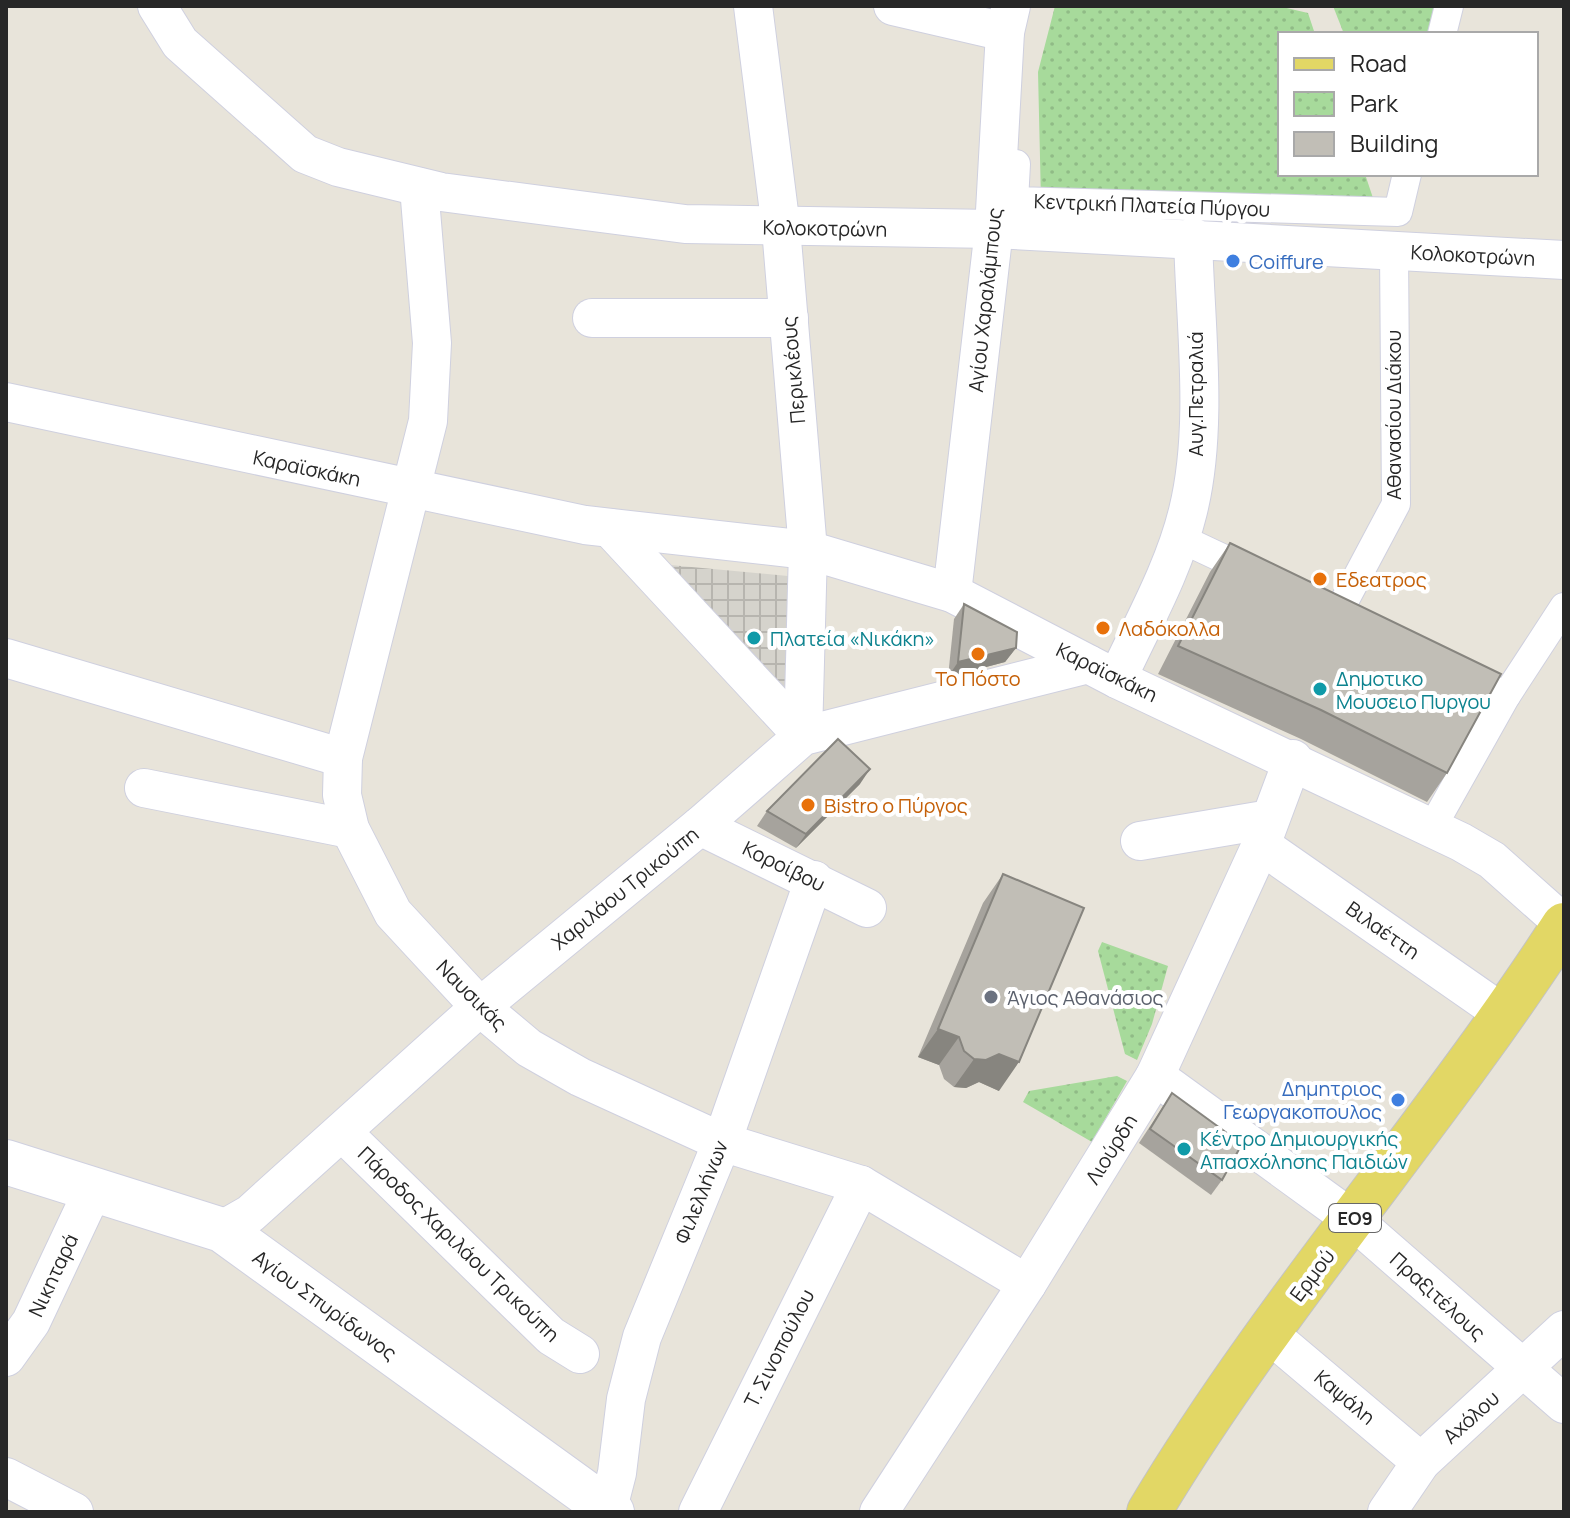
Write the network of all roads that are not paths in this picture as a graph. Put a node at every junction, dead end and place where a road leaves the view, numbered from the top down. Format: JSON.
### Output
{"nodes":[{"id":1,"x":157,"y":6,"type":"edge"},
{"id":2,"x":753,"y":6,"type":"edge"},
{"id":3,"x":893,"y":6,"type":"edge"},
{"id":4,"x":1449,"y":6,"type":"edge"},
{"id":5,"x":1015,"y":15,"type":"edge"},
{"id":6,"x":1442,"y":32,"type":"edge"},
{"id":7,"x":1407,"y":176,"type":"edge"},
{"id":8,"x":419,"y":187,"type":"junction"},
{"id":9,"x":781,"y":228,"type":"junction"},
{"id":10,"x":994,"y":229,"type":"junction"},
{"id":11,"x":1193,"y":237,"type":"junction"},
{"id":12,"x":1394,"y":251,"type":"junction"},
{"id":13,"x":1564,"y":260,"type":"edge"},
{"id":14,"x":592,"y":318,"type":"dead end"},
{"id":15,"x":789,"y":318,"type":"junction"},
{"id":16,"x":6,"y":402,"type":"edge"},
{"id":17,"x":409,"y":490,"type":"junction"},
{"id":18,"x":610,"y":528,"type":"junction"},
{"id":19,"x":1188,"y":542,"type":"dead end"},
{"id":20,"x":808,"y":550,"type":"junction"},
{"id":21,"x":1283,"y":587,"type":"edge"},
{"id":22,"x":952,"y":593,"type":"junction"},
{"id":23,"x":1310,"y":600,"type":"edge"},
{"id":24,"x":1564,"y":607,"type":"edge"},
{"id":25,"x":1338,"y":613,"type":"junction"},
{"id":26,"x":1366,"y":627,"type":"edge"},
{"id":27,"x":6,"y":658,"type":"edge"},
{"id":28,"x":1436,"y":661,"type":"edge"},
{"id":29,"x":1102,"y":672,"type":"junction"},
{"id":30,"x":1506,"y":696,"type":"junction"},
{"id":31,"x":803,"y":736,"type":"junction"},
{"id":32,"x":343,"y":758,"type":"junction"},
{"id":33,"x":1293,"y":759,"type":"junction"},
{"id":34,"x":144,"y":788,"type":"dead end"},
{"id":35,"x":1434,"y":824,"type":"dead end"},
{"id":36,"x":700,"y":826,"type":"junction"},
{"id":37,"x":350,"y":829,"type":"junction"},
{"id":38,"x":1265,"y":832,"type":"junction"},
{"id":39,"x":1140,"y":841,"type":"dead end"},
{"id":40,"x":814,"y":880,"type":"junction"},
{"id":41,"x":867,"y":908,"type":"dead end"},
{"id":42,"x":1564,"y":924,"type":"edge"},
{"id":43,"x":480,"y":1007,"type":"junction"},
{"id":44,"x":1505,"y":1015,"type":"junction"},
{"id":45,"x":1155,"y":1076,"type":"junction"},
{"id":46,"x":342,"y":1132,"type":"junction"},
{"id":47,"x":722,"y":1142,"type":"junction"},
{"id":48,"x":6,"y":1162,"type":"edge"},
{"id":49,"x":861,"y":1185,"type":"junction"},
{"id":50,"x":94,"y":1188,"type":"junction"},
{"id":51,"x":1353,"y":1220,"type":"junction"},
{"id":52,"x":222,"y":1230,"type":"junction"},
{"id":53,"x":1027,"y":1284,"type":"junction"},
{"id":54,"x":1564,"y":1330,"type":"edge"},
{"id":55,"x":1268,"y":1333,"type":"junction"},
{"id":56,"x":580,"y":1354,"type":"dead end"},
{"id":57,"x":6,"y":1357,"type":"edge"},
{"id":58,"x":1523,"y":1371,"type":"junction"},
{"id":59,"x":1564,"y":1404,"type":"edge"},
{"id":60,"x":1421,"y":1462,"type":"junction"},
{"id":61,"x":6,"y":1477,"type":"edge"},
{"id":62,"x":610,"y":1510,"type":"edge"},
{"id":63,"x":74,"y":1512,"type":"edge"},
{"id":64,"x":698,"y":1512,"type":"edge"},
{"id":65,"x":879,"y":1512,"type":"edge"},
{"id":66,"x":1149,"y":1512,"type":"edge"},
{"id":67,"x":1387,"y":1512,"type":"edge"}],
"edges":[{"from":1,"to":8,"type":"street","name":"Κολοκοτρώνη"},
{"from":2,"to":9,"type":"street","name":"Περικλέους"},
{"from":3,"to":5,"type":"street"},
{"from":4,"to":6,"type":"street"},
{"from":5,"to":7,"type":"street","name":"Κεντρική Πλατεία Πύργου"},
{"from":5,"to":10,"type":"street","name":"Αγίου Χαραλάμπους"},
{"from":8,"to":9,"type":"street","name":"Κολοκοτρώνη"},
{"from":8,"to":17,"type":"street","name":"Ναυσικάς"},
{"from":9,"to":10,"type":"street","name":"Κολοκοτρώνη"},
{"from":9,"to":15,"type":"street","name":"Περικλέους"},
{"from":10,"to":11,"type":"street","name":"Κολοκοτρώνη"},
{"from":10,"to":22,"type":"street","name":"Αγίου Χαραλάμπους"},
{"from":11,"to":12,"type":"street","name":"Κολοκοτρώνη"},
{"from":11,"to":29,"type":"street","name":"Αυγ.Πετραλιά"},
{"from":12,"to":13,"type":"street","name":"Κολοκοτρώνη"},
{"from":12,"to":25,"type":"street","name":"Αθανασίου Διάκου"},
{"from":14,"to":15,"type":"street"},
{"from":15,"to":20,"type":"street","name":"Περικλέους"},
{"from":16,"to":17,"type":"street","name":"Καραϊσκάκη"},
{"from":17,"to":18,"type":"street","name":"Καραϊσκάκη"},
{"from":17,"to":32,"type":"street","name":"Ναυσικάς"},
{"from":18,"to":20,"type":"street","name":"Καραϊσκάκη"},
{"from":18,"to":31,"type":"street"},
{"from":19,"to":21,"type":"street"},
{"from":20,"to":22,"type":"street","name":"Καραϊσκάκη"},
{"from":20,"to":31,"type":"street","name":"Περικλέους"},
{"from":22,"to":29,"type":"street","name":"Καραϊσκάκη"},
{"from":23,"to":25,"type":"street"},
{"from":24,"to":30,"type":"street"},
{"from":25,"to":26,"type":"street"},
{"from":27,"to":32,"type":"street"},
{"from":28,"to":30,"type":"street"},
{"from":29,"to":31,"type":"street","name":"Χαριλάου Τρικούπη"},
{"from":29,"to":33,"type":"street","name":"Καραϊσκάκη"},
{"from":30,"to":35,"type":"street"},
{"from":31,"to":36,"type":"street","name":"Χαριλάου Τρικούπη"},
{"from":32,"to":37,"type":"street","name":"Ναυσικάς"},
{"from":33,"to":38,"type":"street","name":"Λιούρδη"},
{"from":33,"to":42,"type":"street","name":"Καραϊσκάκη"},
{"from":34,"to":37,"type":"street"},
{"from":36,"to":40,"type":"street","name":"Κοροίβου"},
{"from":36,"to":43,"type":"street","name":"Χαριλάου Τρικούπη"},
{"from":37,"to":43,"type":"street","name":"Ναυσικάς"},
{"from":38,"to":39,"type":"street"},
{"from":38,"to":44,"type":"street","name":"Βιλαέττη"},
{"from":38,"to":45,"type":"street","name":"Λιούρδη"},
{"from":40,"to":41,"type":"street","name":"Κοροίβου"},
{"from":40,"to":47,"type":"street","name":"Φιλελλήνων"},
{"from":42,"to":44,"type":"main road","name":"Ερμού","number":"ΕΟ9"},
{"from":43,"to":46,"type":"street","name":"Χαριλάου Τρικούπη"},
{"from":43,"to":47,"type":"street","name":"Ναυσικάς"},
{"from":44,"to":51,"type":"main road","name":"Ερμού","number":"ΕΟ9"},
{"from":45,"to":51,"type":"street","name":"Πραξιτέλους"},
{"from":45,"to":53,"type":"street","name":"Λιούρδη"},
{"from":46,"to":52,"type":"street","name":"Χαριλάου Τρικούπη"},
{"from":46,"to":56,"type":"street","name":"Πάροδος Χαριλάου Τρικούπη"},
{"from":47,"to":49,"type":"street","name":"Ναυσικάς"},
{"from":47,"to":62,"type":"street","name":"Φιλελλήνων"},
{"from":48,"to":50,"type":"street","name":"Αγίου Σπυρίδωνος"},
{"from":49,"to":53,"type":"street","name":"Ναυσικάς"},
{"from":49,"to":64,"type":"street","name":"Τ. Σινοπούλου"},
{"from":50,"to":52,"type":"street","name":"Αγίου Σπυρίδωνος"},
{"from":50,"to":57,"type":"street","name":"Νικηταρά"},
{"from":51,"to":55,"type":"main road","name":"Ερμού","number":"ΕΟ9"},
{"from":51,"to":58,"type":"street","name":"Πραξιτέλους"},
{"from":52,"to":62,"type":"street","name":"Αγίου Σπυρίδωνος"},
{"from":53,"to":65,"type":"street","name":"Λιούρδη"},
{"from":54,"to":58,"type":"street","name":"Αχόλου"},
{"from":55,"to":60,"type":"street","name":"Καψάλη"},
{"from":55,"to":66,"type":"main road","name":"Ερμού","number":"ΕΟ9"},
{"from":58,"to":59,"type":"street","name":"Πραξιτέλους"},
{"from":58,"to":60,"type":"street","name":"Αχόλου"},
{"from":60,"to":67,"type":"street","name":"Αχόλου"},
{"from":61,"to":63,"type":"street"}]}
